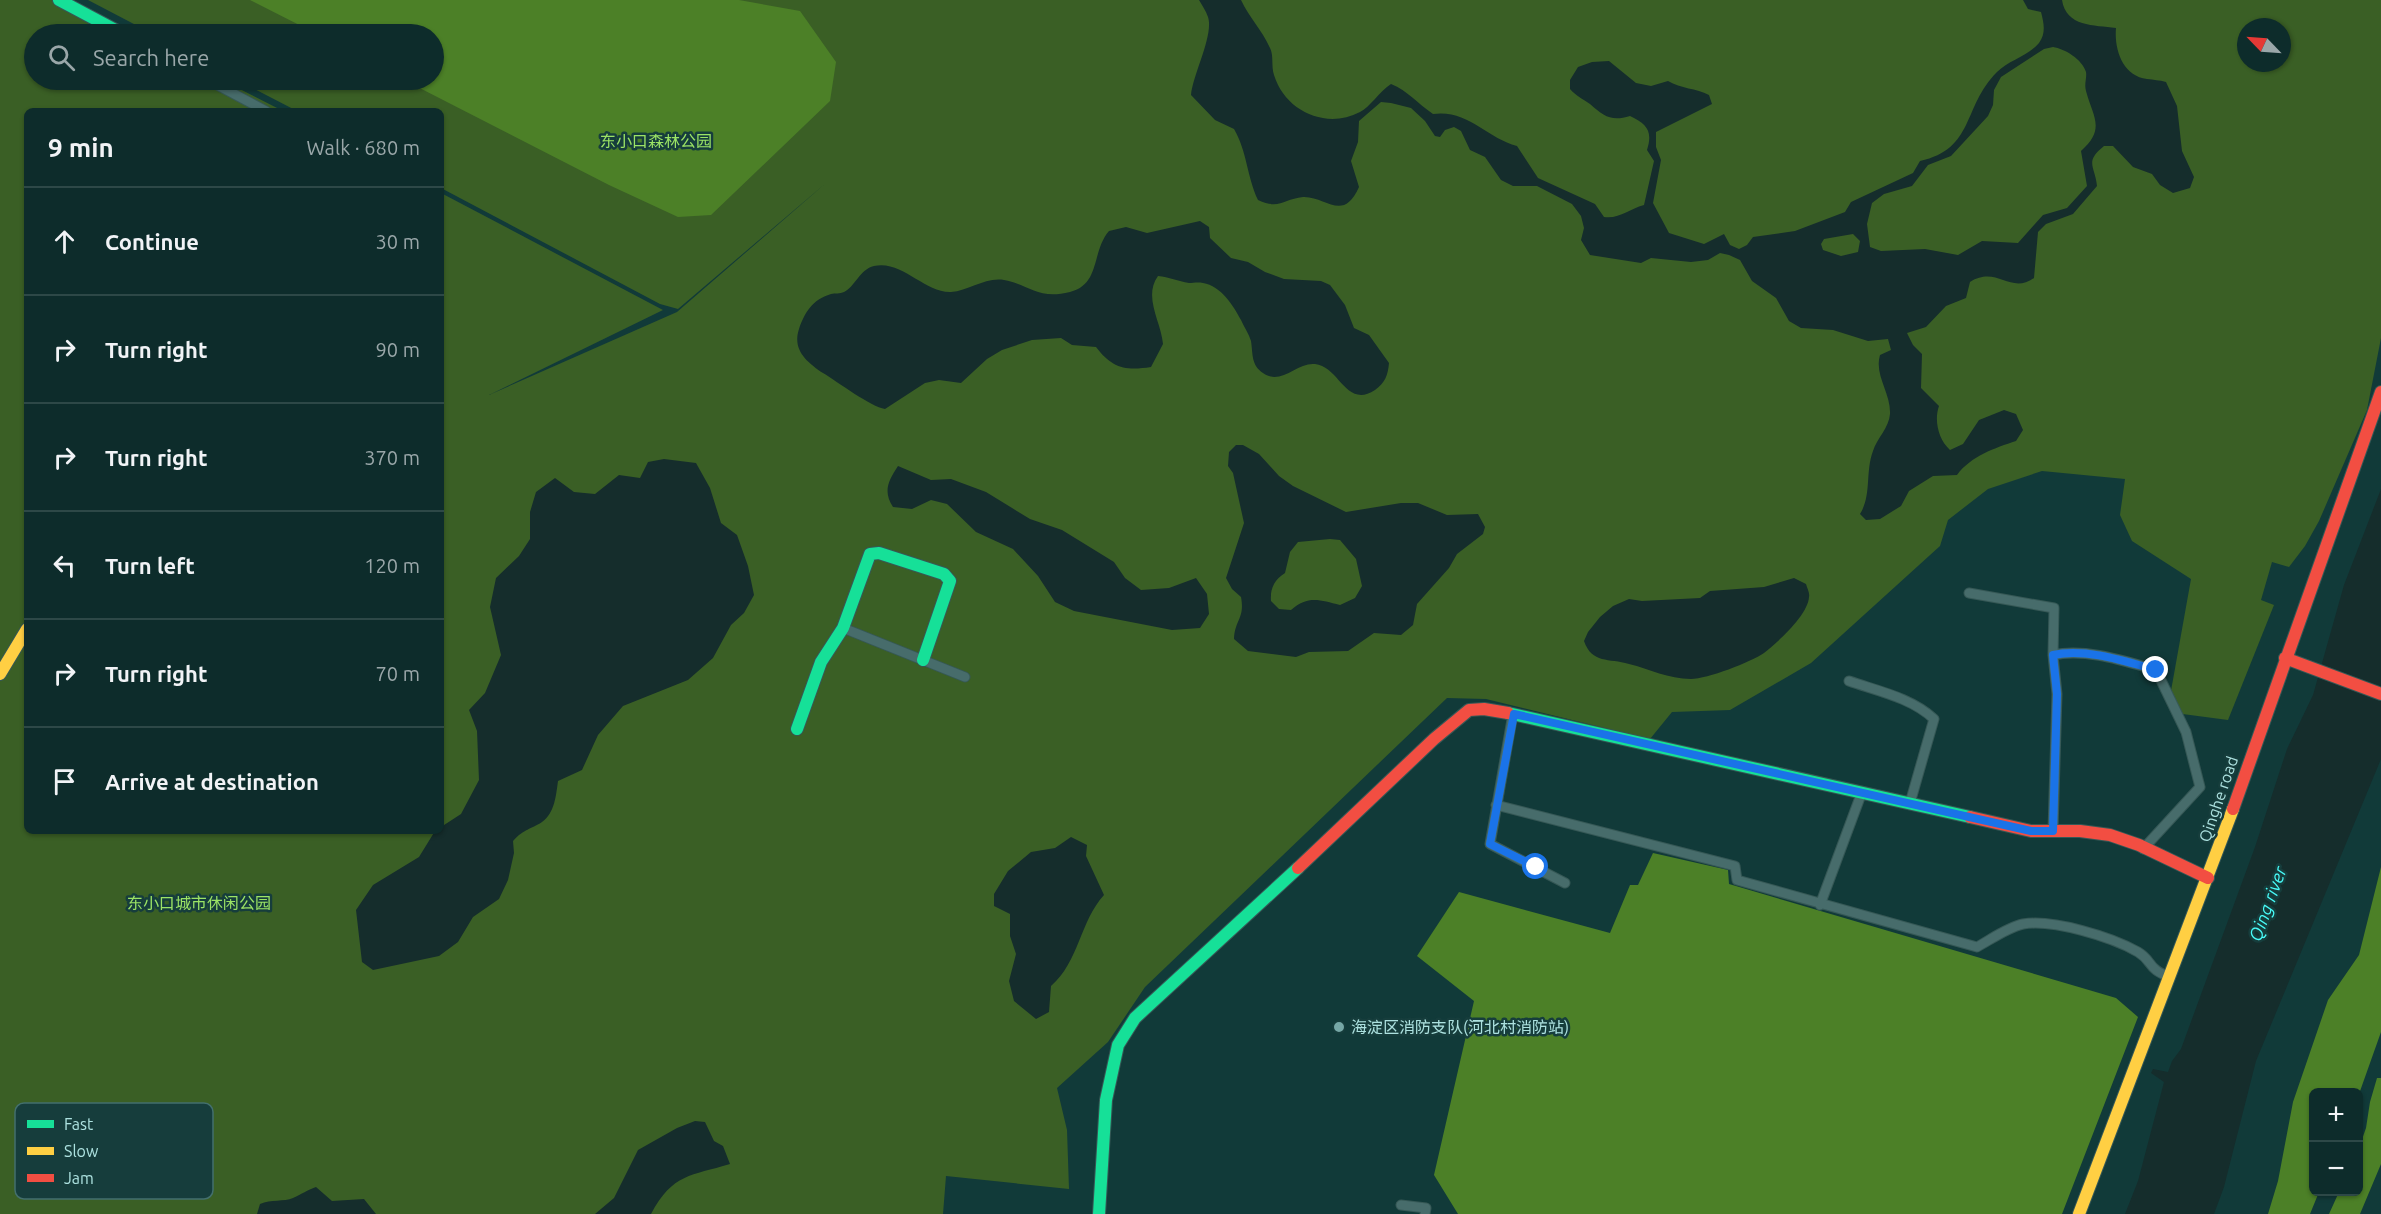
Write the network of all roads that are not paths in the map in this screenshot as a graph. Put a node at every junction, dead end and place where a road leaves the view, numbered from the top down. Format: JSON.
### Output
{"nodes":[{"id":1,"x":59,"y":0,"type":"edge"},
{"id":2,"x":104,"y":24,"type":"edge"},
{"id":3,"x":226,"y":90,"type":"edge"},
{"id":4,"x":260,"y":108,"type":"edge"},
{"id":5,"x":2381,"y":392,"type":"edge"},
{"id":6,"x":1970,"y":593,"type":"dead end"},
{"id":7,"x":843,"y":628,"type":"junction"},
{"id":8,"x":24,"y":634,"type":"edge"},
{"id":9,"x":2053,"y":655,"type":"junction"},
{"id":10,"x":2285,"y":658,"type":"junction"},
{"id":11,"x":923,"y":660,"type":"junction"},
{"id":12,"x":0,"y":675,"type":"edge"},
{"id":13,"x":965,"y":677,"type":"dead end"},
{"id":14,"x":1850,"y":681,"type":"dead end"},
{"id":15,"x":2381,"y":694,"type":"edge"},
{"id":16,"x":1514,"y":714,"type":"junction"},
{"id":17,"x":797,"y":729,"type":"dead end"},
{"id":18,"x":1862,"y":792,"type":"junction"},
{"id":19,"x":1910,"y":802,"type":"junction"},
{"id":20,"x":1497,"y":805,"type":"junction"},
{"id":21,"x":2053,"y":831,"type":"junction"},
{"id":22,"x":2144,"y":849,"type":"junction"},
{"id":23,"x":2208,"y":878,"type":"junction"},
{"id":24,"x":1565,"y":883,"type":"dead end"},
{"id":25,"x":1820,"y":905,"type":"junction"},
{"id":26,"x":2170,"y":977,"type":"junction"},
{"id":27,"x":1401,"y":1205,"type":"dead end"},
{"id":28,"x":1099,"y":1214,"type":"edge"},
{"id":29,"x":1425,"y":1214,"type":"edge"},
{"id":30,"x":2079,"y":1214,"type":"edge"}],
"edges":[{"from":1,"to":2,"type":"street"},
{"from":3,"to":4,"type":"street"},
{"from":5,"to":10,"type":"street","name":"Qinghe road"},
{"from":6,"to":9,"type":"street"},
{"from":7,"to":11,"type":"street"},
{"from":7,"to":11,"type":"street"},
{"from":7,"to":17,"type":"street"},
{"from":8,"to":12,"type":"street"},
{"from":9,"to":21,"type":"street"},
{"from":9,"to":22,"type":"street"},
{"from":10,"to":15,"type":"street"},
{"from":10,"to":23,"type":"street","name":"Qinghe road"},
{"from":11,"to":13,"type":"street"},
{"from":14,"to":19,"type":"street"},
{"from":16,"to":18,"type":"street"},
{"from":16,"to":20,"type":"street"},
{"from":16,"to":28,"type":"street"},
{"from":18,"to":19,"type":"street"},
{"from":18,"to":25,"type":"street"},
{"from":19,"to":21,"type":"street"},
{"from":20,"to":24,"type":"street"},
{"from":20,"to":25,"type":"street"},
{"from":21,"to":22,"type":"street"},
{"from":22,"to":23,"type":"street"},
{"from":23,"to":26,"type":"street","name":"Qinghe road"},
{"from":25,"to":26,"type":"street"},
{"from":26,"to":30,"type":"street","name":"Qinghe road"},
{"from":27,"to":29,"type":"street"}]}
